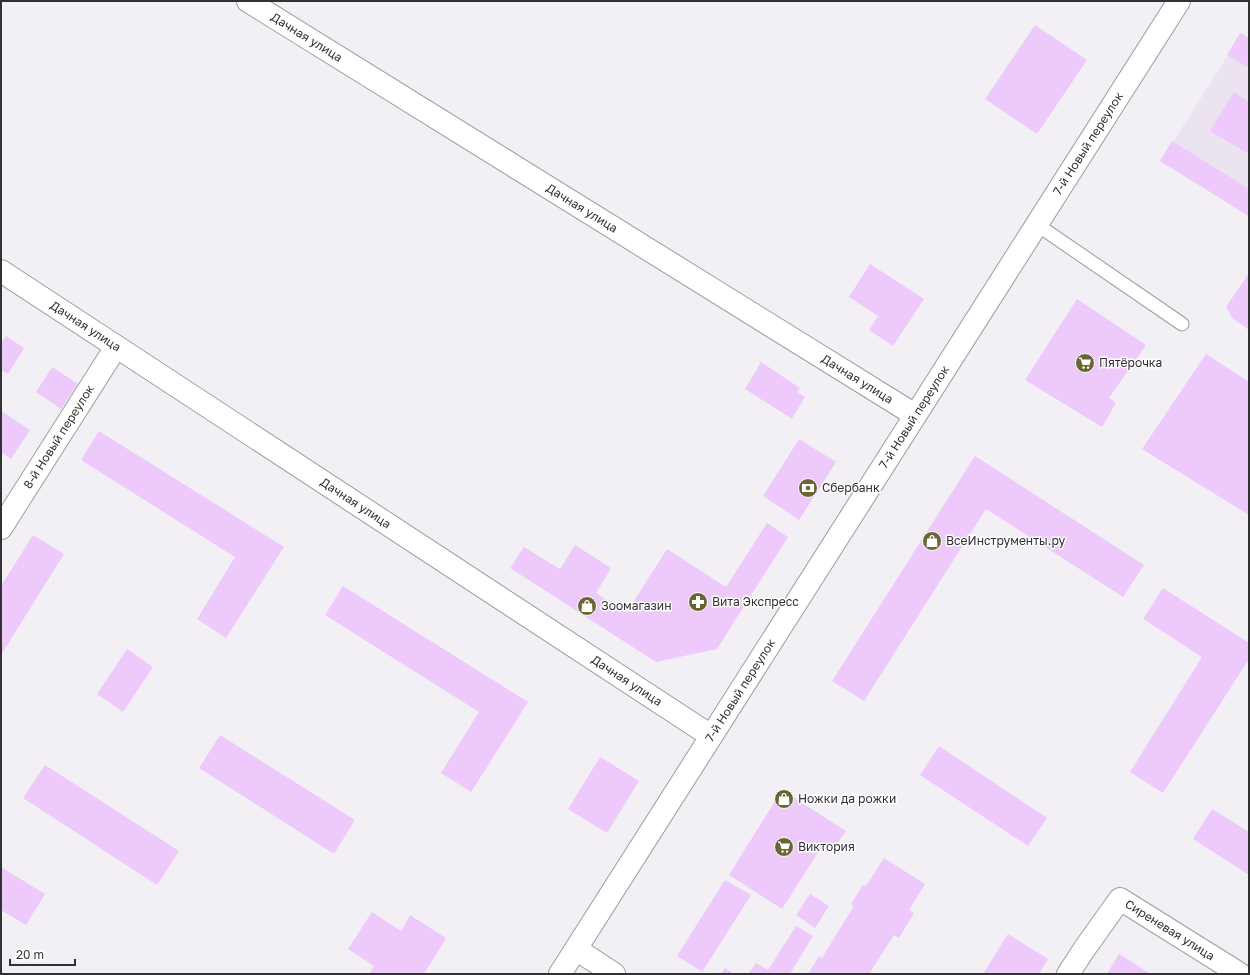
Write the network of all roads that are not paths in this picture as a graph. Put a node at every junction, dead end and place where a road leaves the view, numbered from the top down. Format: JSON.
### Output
{"nodes":[{"id":1,"x":248,"y":1,"type":"edge"},
{"id":2,"x":1179,"y":1,"type":"edge"},
{"id":3,"x":1036,"y":224,"type":"junction"},
{"id":4,"x":1,"y":271,"type":"edge"},
{"id":5,"x":1182,"y":324,"type":"dead end"},
{"id":6,"x":116,"y":346,"type":"junction"},
{"id":7,"x":915,"y":415,"type":"junction"},
{"id":8,"x":1,"y":528,"type":"edge"},
{"id":9,"x":711,"y":736,"type":"junction"},
{"id":10,"x":576,"y":949,"type":"junction"},
{"id":11,"x":560,"y":974,"type":"edge"},
{"id":12,"x":614,"y":974,"type":"edge"},
{"id":13,"x":1068,"y":974,"type":"edge"},
{"id":14,"x":1240,"y":974,"type":"edge"}],
"edges":[{"from":1,"to":7,"type":"street","name":"Дачная улица"},
{"from":2,"to":3,"type":"street","name":"7-й Новый переулок"},
{"from":3,"to":5,"type":"lane"},
{"from":3,"to":7,"type":"street","name":"7-й Новый переулок"},
{"from":4,"to":6,"type":"street","name":"Дачная улица"},
{"from":6,"to":8,"type":"street","name":"8-й Новый переулок"},
{"from":6,"to":9,"type":"street","name":"Дачная улица"},
{"from":7,"to":9,"type":"street","name":"7-й Новый переулок"},
{"from":9,"to":10,"type":"street","name":"7-й Новый переулок"},
{"from":10,"to":11,"type":"street","name":"7-й Новый переулок"},
{"from":10,"to":12,"type":"street"},
{"from":13,"to":14,"type":"street","name":"Сиреневая улица"}]}
